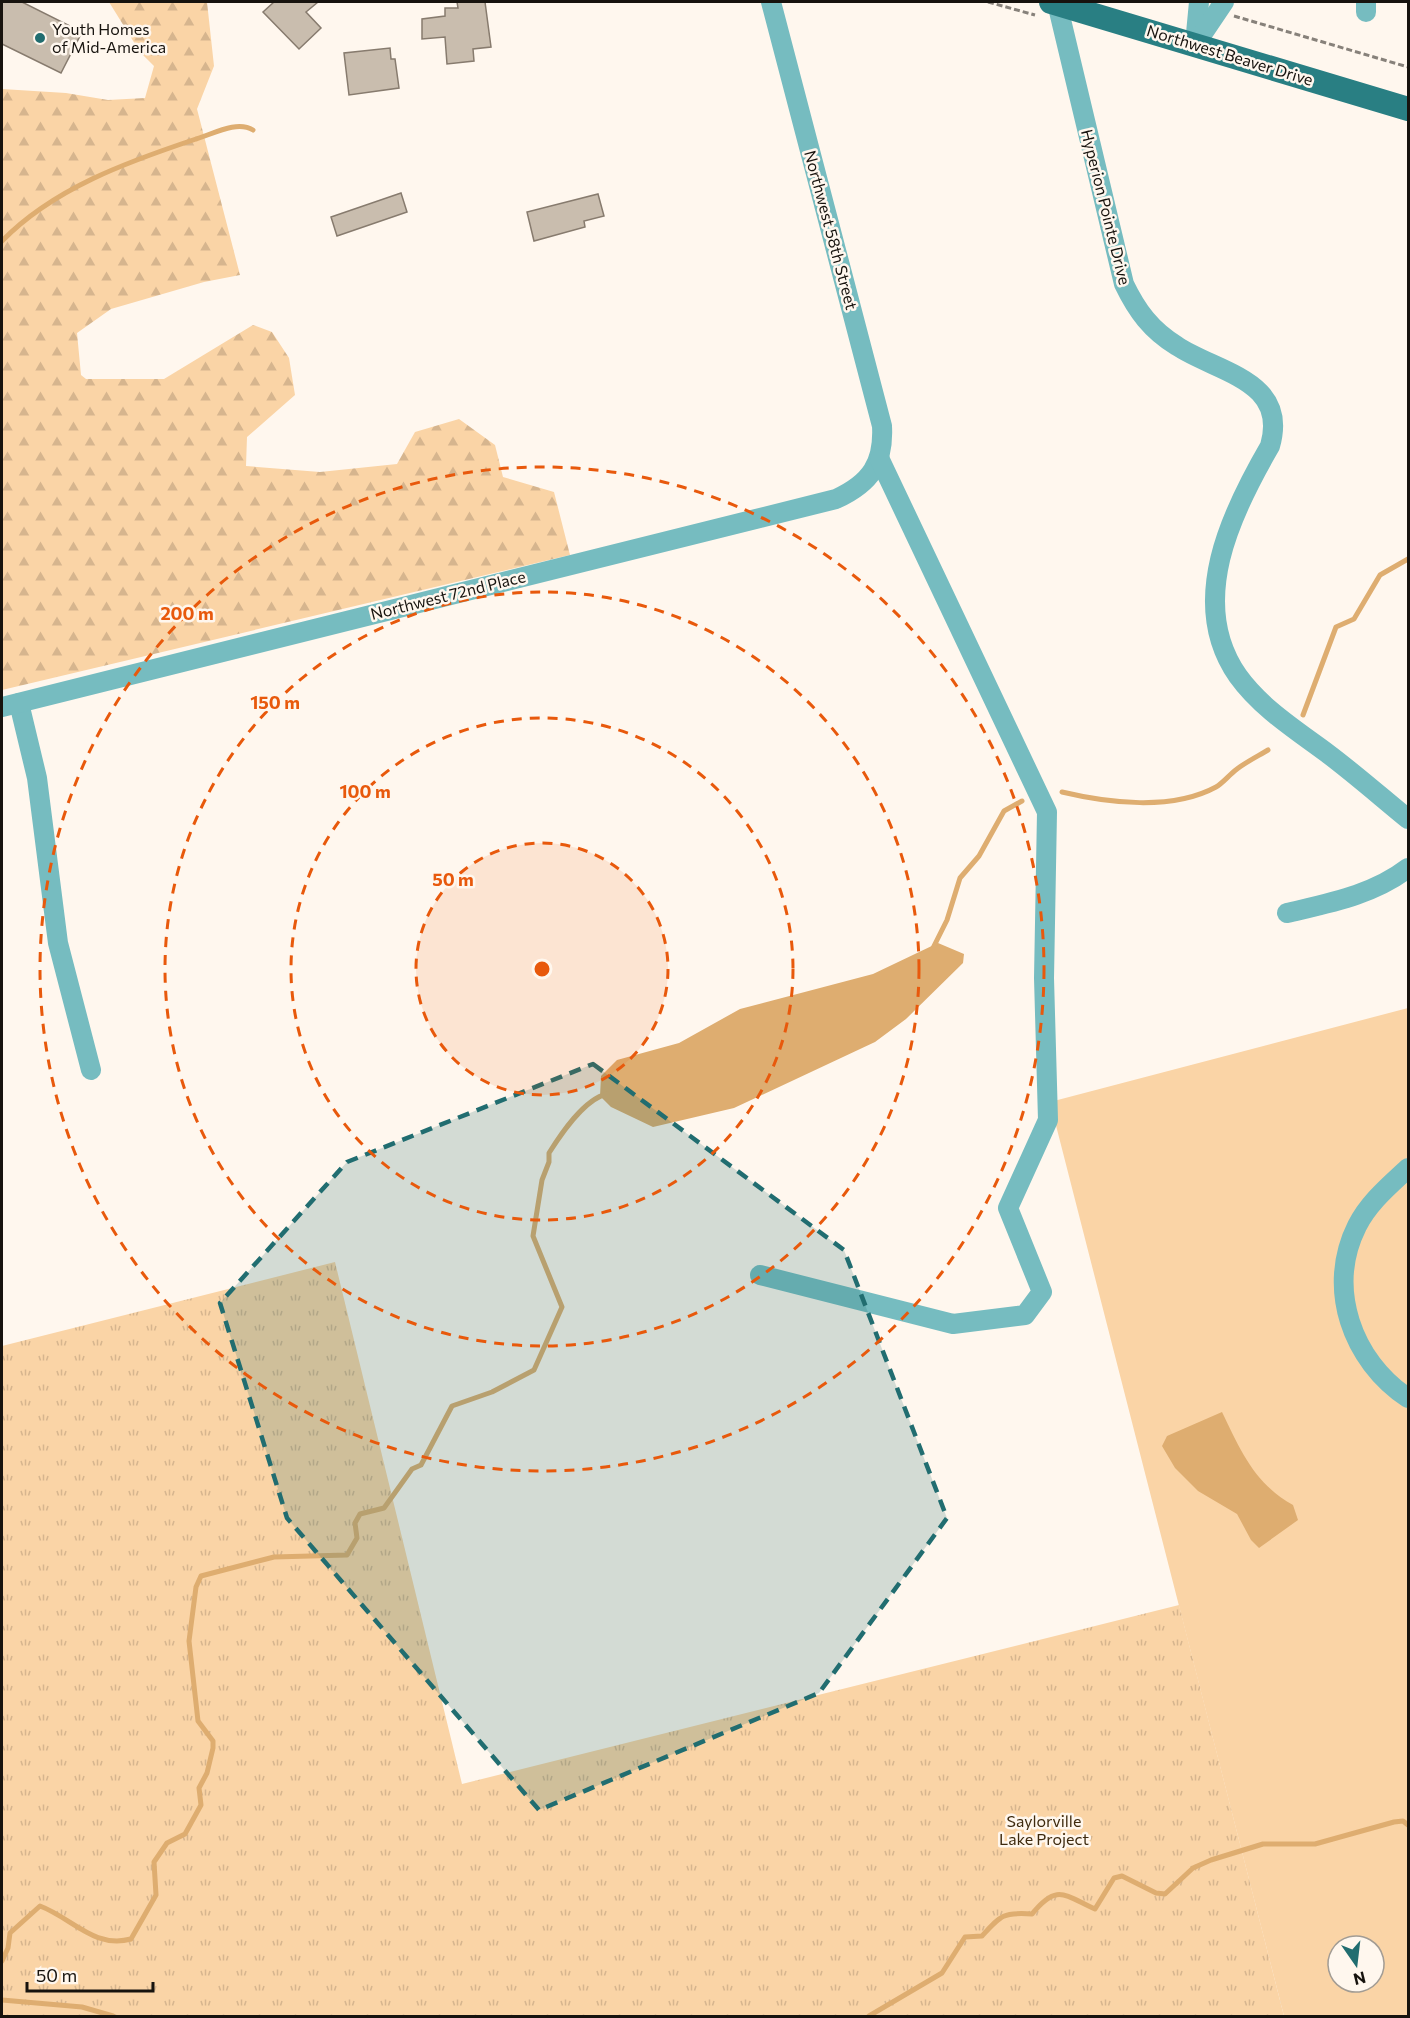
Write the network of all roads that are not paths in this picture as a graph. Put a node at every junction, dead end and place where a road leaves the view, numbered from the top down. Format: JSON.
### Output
{"nodes":[{"id":1,"x":771,"y":2,"type":"edge"},
{"id":2,"x":1054,"y":2,"type":"edge"},
{"id":3,"x":1199,"y":2,"type":"edge"},
{"id":4,"x":1222,"y":7,"type":"edge"},
{"id":5,"x":1195,"y":45,"type":"junction"},
{"id":6,"x":1408,"y":109,"type":"edge"},
{"id":7,"x":880,"y":460,"type":"junction"},
{"id":8,"x":10,"y":705,"type":"edge"},
{"id":9,"x":1408,"y":819,"type":"edge"},
{"id":10,"x":1408,"y":868,"type":"edge"},
{"id":11,"x":1287,"y":913,"type":"dead end"},
{"id":12,"x":91,"y":1070,"type":"dead end"},
{"id":13,"x":1408,"y":1167,"type":"edge"},
{"id":14,"x":760,"y":1275,"type":"dead end"},
{"id":15,"x":1408,"y":1398,"type":"edge"}],
"edges":[{"from":1,"to":7,"type":"street","name":"Northwest 58th Street"},
{"from":2,"to":5,"type":"main road","name":"Northwest Beaver Drive"},
{"from":2,"to":9,"type":"street","name":"Hyperion Pointe Drive"},
{"from":3,"to":5,"type":"street"},
{"from":4,"to":5,"type":"street"},
{"from":5,"to":6,"type":"main road","name":"Northwest Beaver Drive"},
{"from":7,"to":8,"type":"street","name":"Northwest 72nd Place"},
{"from":7,"to":14,"type":"street"},
{"from":8,"to":12,"type":"street"},
{"from":10,"to":11,"type":"street"},
{"from":13,"to":15,"type":"street"}]}
